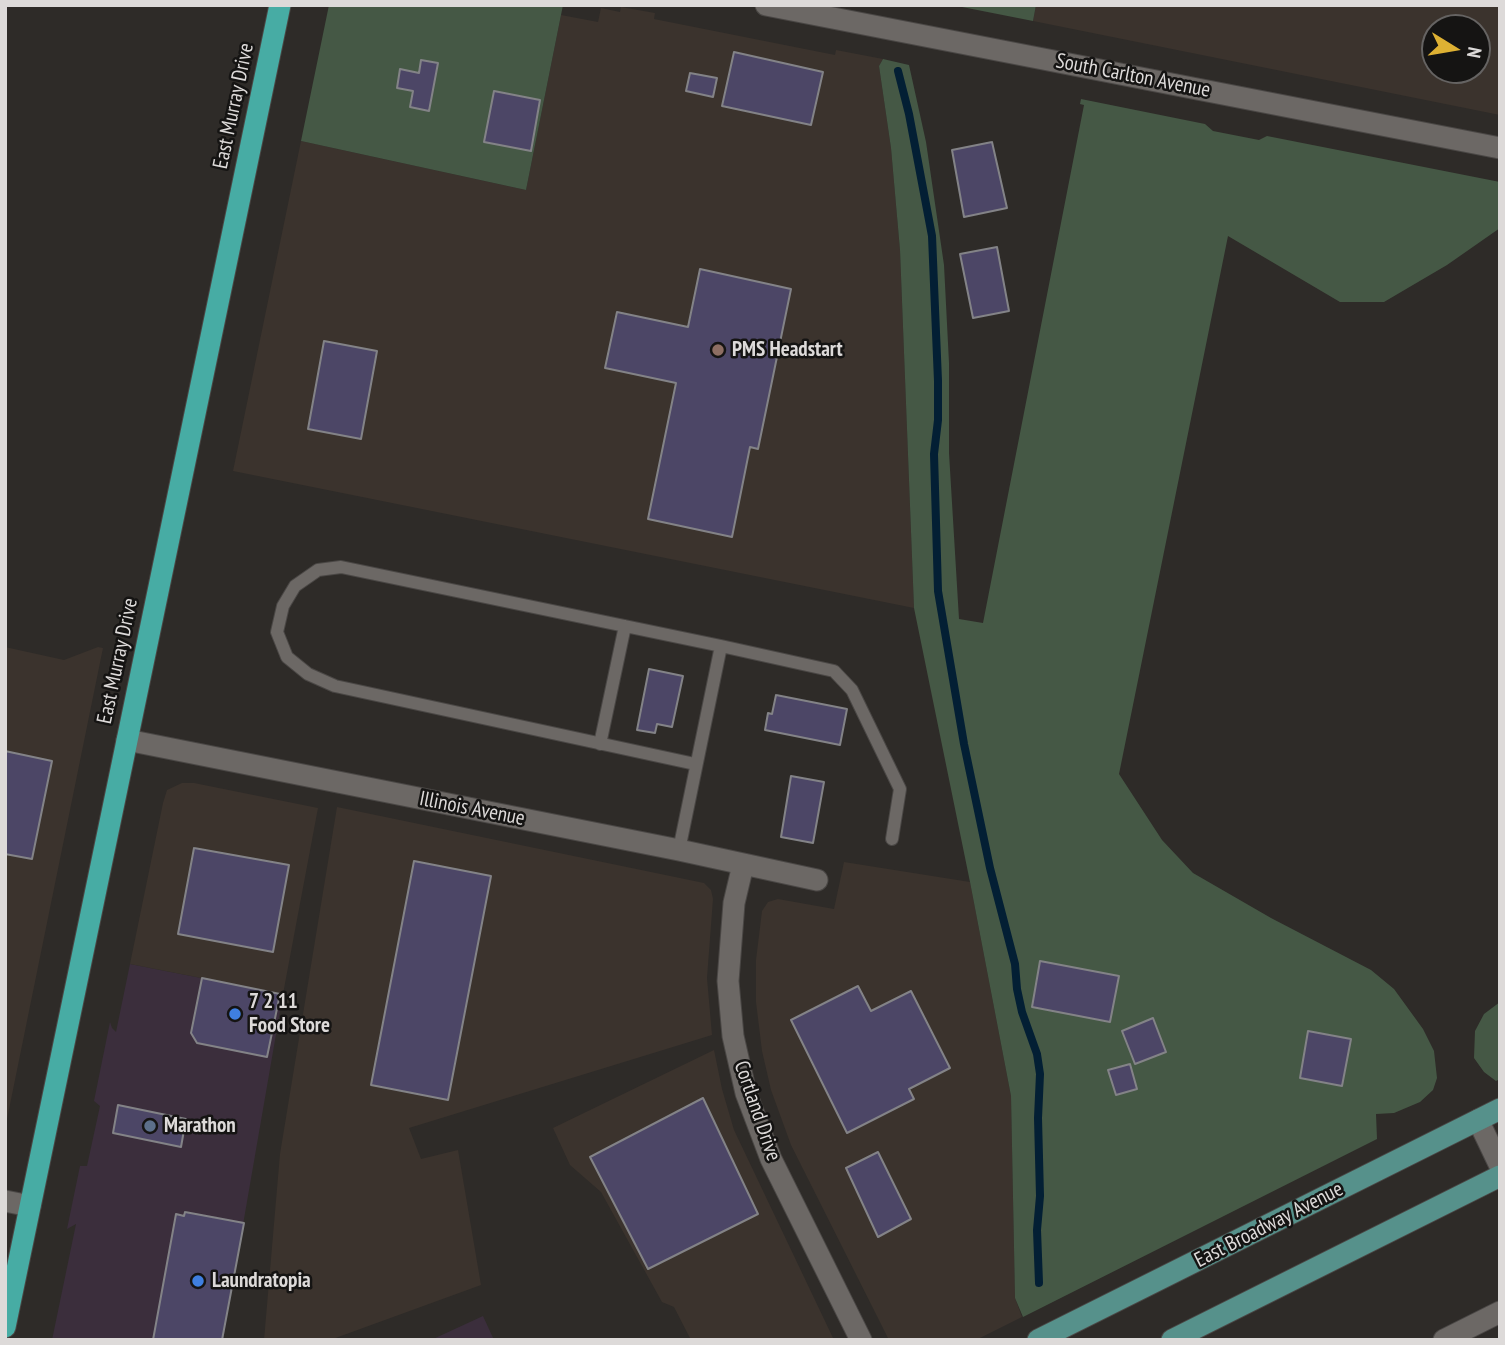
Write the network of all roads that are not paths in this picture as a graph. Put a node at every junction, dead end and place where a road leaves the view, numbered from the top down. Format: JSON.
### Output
{"nodes":[{"id":1,"x":280,"y":5,"type":"edge"},
{"id":2,"x":766,"y":5,"type":"edge"},
{"id":3,"x":1500,"y":148,"type":"edge"},
{"id":4,"x":625,"y":626,"type":"junction"},
{"id":5,"x":721,"y":646,"type":"junction"},
{"id":6,"x":127,"y":740,"type":"junction"},
{"id":7,"x":600,"y":744,"type":"junction"},
{"id":8,"x":695,"y":764,"type":"junction"},
{"id":9,"x":892,"y":839,"type":"dead end"},
{"id":10,"x":679,"y":850,"type":"junction"},
{"id":11,"x":743,"y":865,"type":"junction"},
{"id":12,"x":817,"y":880,"type":"dead end"},
{"id":13,"x":1500,"y":1109,"type":"edge"},
{"id":14,"x":1478,"y":1120,"type":"junction"},
{"id":15,"x":1500,"y":1166,"type":"edge"},
{"id":16,"x":1500,"y":1176,"type":"edge"},
{"id":17,"x":5,"y":1201,"type":"edge"},
{"id":18,"x":30,"y":1206,"type":"junction"},
{"id":19,"x":1500,"y":1312,"type":"edge"},
{"id":20,"x":5,"y":1327,"type":"edge"},
{"id":21,"x":861,"y":1340,"type":"edge"},
{"id":22,"x":1038,"y":1340,"type":"edge"},
{"id":23,"x":1172,"y":1340,"type":"edge"},
{"id":24,"x":1444,"y":1340,"type":"edge"}],
"edges":[{"from":1,"to":6,"type":"highway","name":"East Murray Drive"},
{"from":2,"to":3,"type":"street","name":"South Carlton Avenue"},
{"from":4,"to":5,"type":"lane"},
{"from":4,"to":7,"type":"lane"},
{"from":4,"to":7,"type":"lane"},
{"from":5,"to":8,"type":"lane"},
{"from":5,"to":9,"type":"lane"},
{"from":6,"to":10,"type":"street","name":"Illinois Avenue"},
{"from":6,"to":18,"type":"highway","name":"East Murray Drive"},
{"from":7,"to":8,"type":"lane"},
{"from":8,"to":10,"type":"lane"},
{"from":10,"to":11,"type":"street","name":"Illinois Avenue"},
{"from":11,"to":12,"type":"street","name":"Illinois Avenue"},
{"from":11,"to":21,"type":"street","name":"Cortland Drive"},
{"from":13,"to":14,"type":"main road","name":"East Broadway Avenue"},
{"from":14,"to":15,"type":"street"},
{"from":14,"to":22,"type":"main road","name":"East Broadway Avenue"},
{"from":16,"to":23,"type":"main road"},
{"from":17,"to":18,"type":"street"},
{"from":18,"to":20,"type":"highway","name":"East Murray Drive"},
{"from":19,"to":24,"type":"street"}]}
